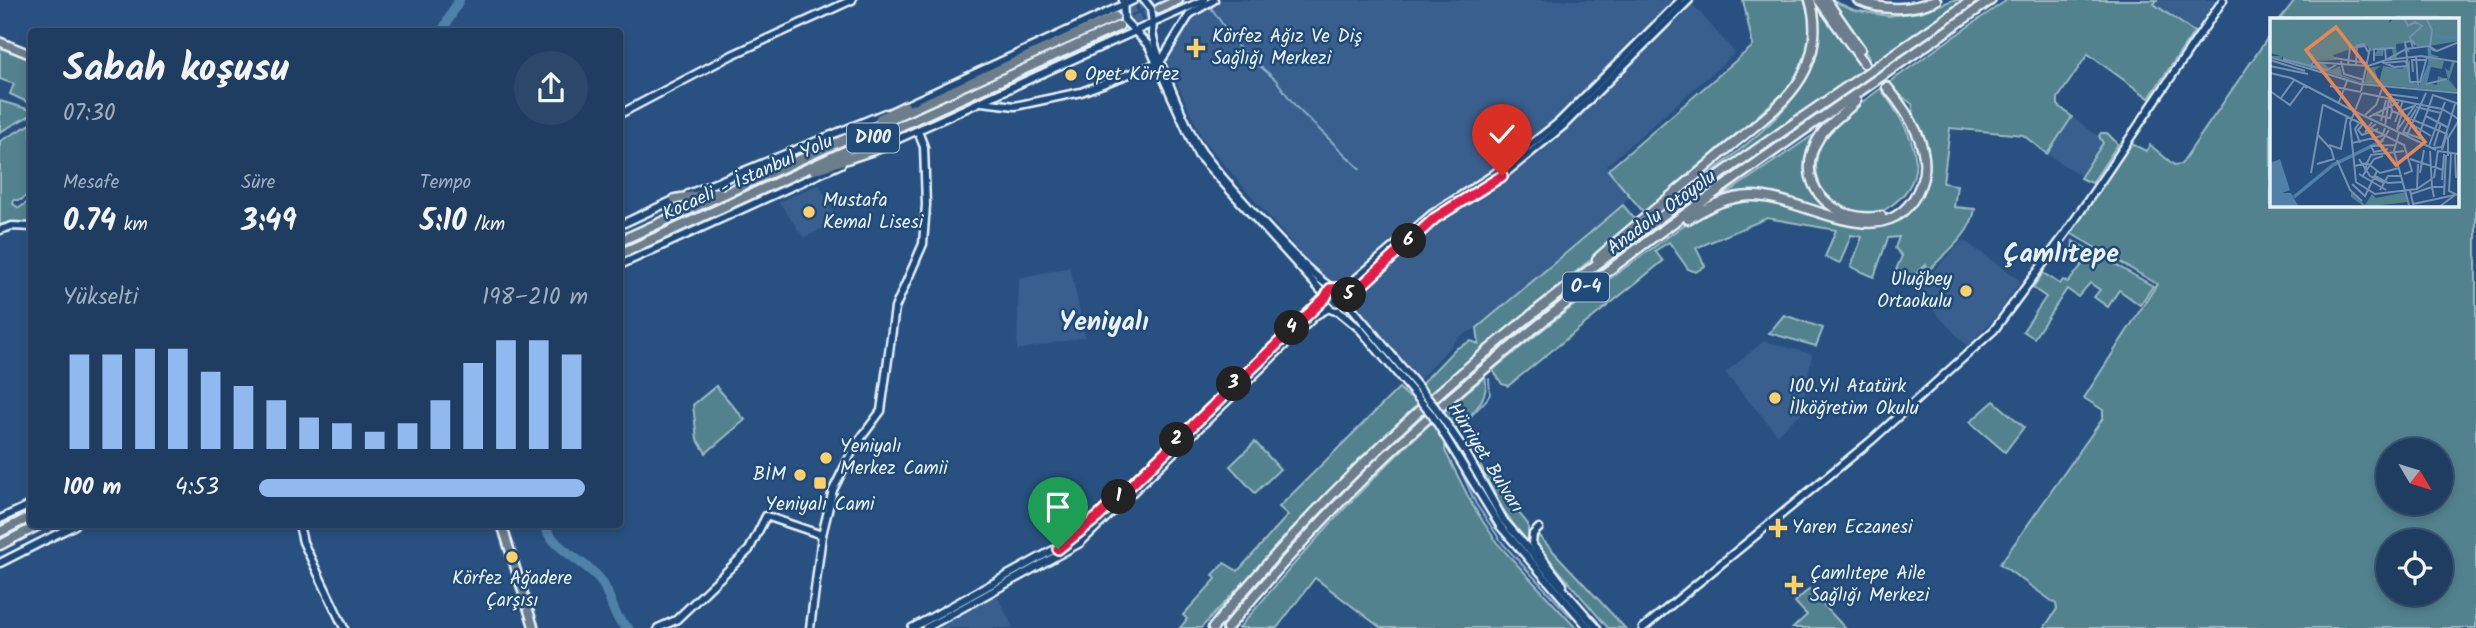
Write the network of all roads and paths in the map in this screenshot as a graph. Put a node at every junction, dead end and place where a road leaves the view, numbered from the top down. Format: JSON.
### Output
{"nodes":[{"id":1,"x":852,"y":0,"type":"edge"},
{"id":2,"x":1134,"y":0,"type":"edge"},
{"id":3,"x":1144,"y":0,"type":"edge"},
{"id":4,"x":1178,"y":0,"type":"edge"},
{"id":5,"x":1204,"y":0,"type":"edge"},
{"id":6,"x":1214,"y":0,"type":"edge"},
{"id":7,"x":1681,"y":0,"type":"edge"},
{"id":8,"x":1689,"y":0,"type":"edge"},
{"id":9,"x":1810,"y":0,"type":"edge"},
{"id":10,"x":1819,"y":0,"type":"edge"},
{"id":11,"x":1826,"y":0,"type":"edge"},
{"id":12,"x":1857,"y":0,"type":"edge"},
{"id":13,"x":1936,"y":0,"type":"edge"},
{"id":14,"x":1972,"y":0,"type":"edge"},
{"id":15,"x":1992,"y":0,"type":"edge"},
{"id":16,"x":2223,"y":0,"type":"edge"},
{"id":17,"x":1122,"y":3,"type":"edge"},
{"id":18,"x":1159,"y":9,"type":"tunnel mouth"},
{"id":19,"x":1153,"y":23,"type":"junction"},
{"id":20,"x":1135,"y":31,"type":"junction"},
{"id":21,"x":0,"y":42,"type":"edge"},
{"id":22,"x":28,"y":53,"type":"edge"},
{"id":23,"x":1159,"y":62,"type":"junction"},
{"id":24,"x":1866,"y":90,"type":"junction"},
{"id":25,"x":981,"y":102,"type":"junction"},
{"id":26,"x":905,"y":106,"type":"junction"},
{"id":27,"x":623,"y":112,"type":"edge"},
{"id":28,"x":918,"y":131,"type":"junction"},
{"id":29,"x":885,"y":145,"type":"junction"},
{"id":30,"x":771,"y":171,"type":"junction"},
{"id":31,"x":729,"y":190,"type":"junction"},
{"id":32,"x":745,"y":195,"type":"junction"},
{"id":33,"x":675,"y":199,"type":"junction"},
{"id":34,"x":623,"y":224,"type":"edge"},
{"id":35,"x":28,"y":226,"type":"edge"},
{"id":36,"x":0,"y":230,"type":"edge"},
{"id":37,"x":623,"y":239,"type":"edge"},
{"id":38,"x":623,"y":252,"type":"edge"},
{"id":39,"x":1632,"y":254,"type":"junction"},
{"id":40,"x":623,"y":264,"type":"edge"},
{"id":41,"x":1333,"y":288,"type":"junction"},
{"id":42,"x":1342,"y":288,"type":"junction"},
{"id":43,"x":1560,"y":292,"type":"junction"},
{"id":44,"x":1325,"y":296,"type":"junction"},
{"id":45,"x":1348,"y":300,"type":"junction"},
{"id":46,"x":1329,"y":308,"type":"junction"},
{"id":47,"x":1338,"y":311,"type":"junction"},
{"id":48,"x":28,"y":507,"type":"edge"},
{"id":49,"x":28,"y":518,"type":"edge"},
{"id":50,"x":0,"y":519,"type":"edge"},
{"id":51,"x":1502,"y":523,"type":"junction"},
{"id":52,"x":33,"y":528,"type":"edge"},
{"id":53,"x":69,"y":528,"type":"edge"},
{"id":54,"x":300,"y":528,"type":"edge"},
{"id":55,"x":503,"y":528,"type":"edge"},
{"id":56,"x":1539,"y":528,"type":"dead end"},
{"id":57,"x":0,"y":530,"type":"edge"},
{"id":58,"x":822,"y":535,"type":"junction"},
{"id":59,"x":0,"y":545,"type":"edge"},
{"id":60,"x":0,"y":563,"type":"edge"},
{"id":61,"x":1236,"y":600,"type":"junction"},
{"id":62,"x":1573,"y":602,"type":"junction"},
{"id":63,"x":344,"y":628,"type":"edge"},
{"id":64,"x":534,"y":628,"type":"edge"},
{"id":65,"x":658,"y":628,"type":"edge"},
{"id":66,"x":810,"y":628,"type":"edge"},
{"id":67,"x":912,"y":628,"type":"edge"},
{"id":68,"x":926,"y":628,"type":"edge"},
{"id":69,"x":1207,"y":628,"type":"edge"},
{"id":70,"x":1213,"y":628,"type":"edge"},
{"id":71,"x":1227,"y":628,"type":"edge"},
{"id":72,"x":1589,"y":628,"type":"edge"},
{"id":73,"x":1597,"y":628,"type":"edge"},
{"id":74,"x":1643,"y":628,"type":"edge"}],
"edges":[{"from":1,"to":27,"type":"main road"},
{"from":2,"to":17,"type":"main road"},
{"from":3,"to":19,"type":"main road"},
{"from":4,"to":18,"type":"highway"},
{"from":5,"to":19,"type":"main road"},
{"from":6,"to":23,"type":"main road"},
{"from":7,"to":42,"type":"main road"},
{"from":8,"to":45,"type":"main road"},
{"from":9,"to":43,"type":"highway"},
{"from":10,"to":11,"type":"highway"},
{"from":12,"to":13,"type":"highway"},
{"from":14,"to":43,"type":"highway","name":"Anadolu Otoyolu","number":"O-4"},
{"from":15,"to":24,"type":"highway","name":"Anadolu Otoyolu","number":"O-4"},
{"from":16,"to":74,"type":"main road"},
{"from":17,"to":20,"type":"main road"},
{"from":17,"to":26,"type":"main road"},
{"from":19,"to":20,"type":"main road"},
{"from":19,"to":23,"type":"main road"},
{"from":20,"to":23,"type":"main road"},
{"from":20,"to":25,"type":"main road"},
{"from":21,"to":22,"type":"main road"},
{"from":23,"to":25,"type":"main road"},
{"from":23,"to":41,"type":"main road"},
{"from":23,"to":44,"type":"main road"},
{"from":24,"to":39,"type":"highway","name":"Anadolu Otoyolu","number":"O-4"},
{"from":24,"to":39,"type":"highway"},
{"from":25,"to":28,"type":"main road"},
{"from":26,"to":30,"type":"highway"},
{"from":26,"to":33,"type":"main road"},
{"from":28,"to":29,"type":"main road"},
{"from":28,"to":58,"type":"main road"},
{"from":29,"to":32,"type":"highway"},
{"from":29,"to":40,"type":"main road"},
{"from":30,"to":31,"type":"highway","number":"D100"},
{"from":30,"to":32,"type":"highway","name":"Kocaeli - İstanbul Yolu","number":"D100"},
{"from":31,"to":33,"type":"highway"},
{"from":31,"to":37,"type":"highway","number":"D100"},
{"from":32,"to":38,"type":"highway","name":"Kocaeli - İstanbul Yolu","number":"D100"},
{"from":33,"to":34,"type":"main road"},
{"from":35,"to":36,"type":"main road"},
{"from":39,"to":71,"type":"highway","name":"Anadolu Otoyolu","number":"O-4"},
{"from":41,"to":42,"type":"main road"},
{"from":41,"to":44,"type":"main road"},
{"from":42,"to":45,"type":"main road"},
{"from":43,"to":61,"type":"highway","name":"Anadolu Otoyolu","number":"O-4"},
{"from":44,"to":46,"type":"main road"},
{"from":44,"to":67,"type":"main road"},
{"from":45,"to":47,"type":"main road"},
{"from":45,"to":51,"type":"main road","name":"Hürriyet Bulvarı","bridge":true},
{"from":46,"to":47,"type":"main road"},
{"from":46,"to":68,"type":"main road"},
{"from":47,"to":51,"type":"main road","name":"Hürriyet Bulvarı","bridge":true},
{"from":48,"to":50,"type":"main road"},
{"from":49,"to":57,"type":"highway"},
{"from":51,"to":62,"type":"main road","name":"Hürriyet Bulvarı"},
{"from":51,"to":72,"type":"main road","name":"Hürriyet Bulvarı"},
{"from":52,"to":59,"type":"highway"},
{"from":53,"to":60,"type":"main road"},
{"from":54,"to":63,"type":"main road"},
{"from":55,"to":64,"type":"main road"},
{"from":56,"to":62,"type":"main road"},
{"from":58,"to":65,"type":"main road"},
{"from":58,"to":66,"type":"main road"},
{"from":61,"to":69,"type":"highway"},
{"from":61,"to":70,"type":"highway","name":"Anadolu Otoyolu","number":"O-4"},
{"from":62,"to":73,"type":"main road","name":"Hürriyet Bulvarı"}]}
